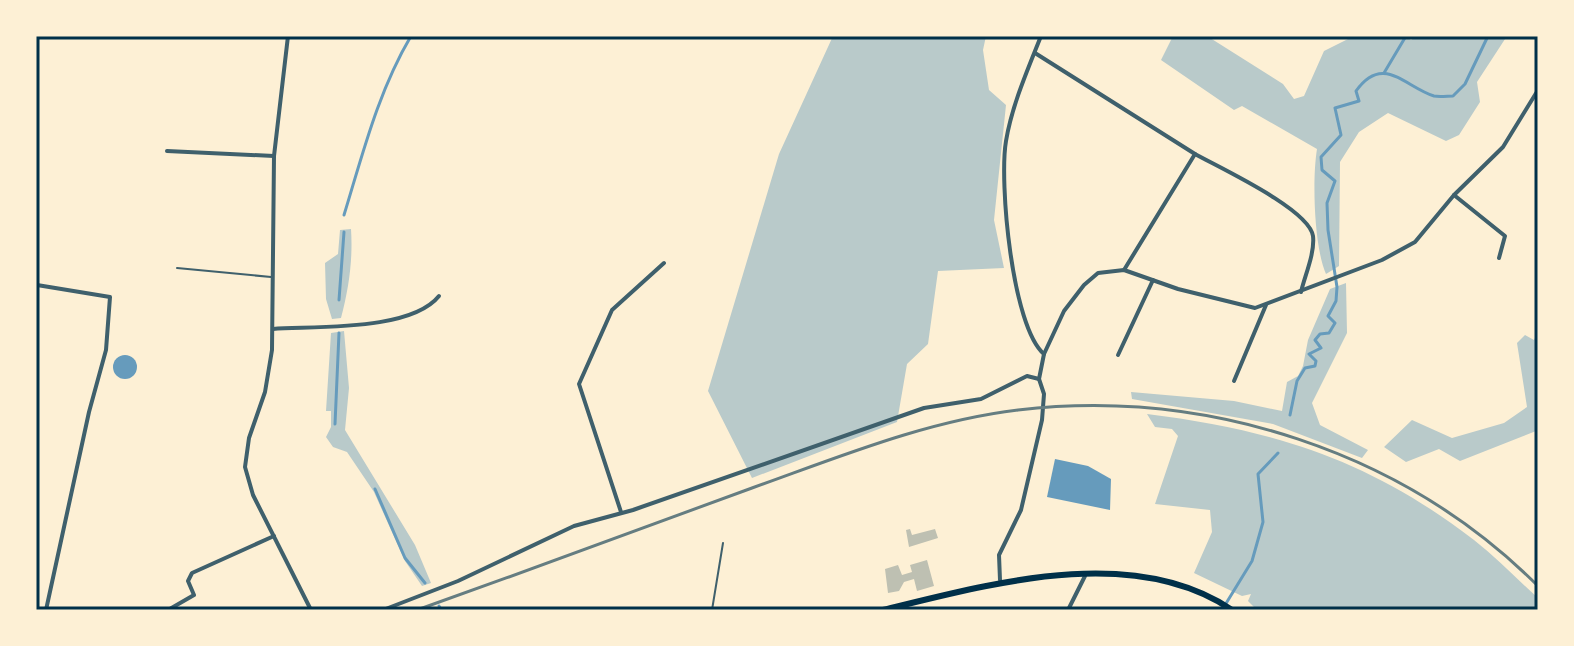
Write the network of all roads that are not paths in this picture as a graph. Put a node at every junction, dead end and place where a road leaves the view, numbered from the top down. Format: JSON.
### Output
{"nodes":[{"id":1,"x":288,"y":36,"type":"edge"},
{"id":2,"x":1041,"y":36,"type":"edge"},
{"id":3,"x":1035,"y":53,"type":"junction"},
{"id":4,"x":1538,"y":90,"type":"edge"},
{"id":5,"x":167,"y":151,"type":"dead end"},
{"id":6,"x":1195,"y":154,"type":"junction"},
{"id":7,"x":274,"y":156,"type":"junction"},
{"id":8,"x":1454,"y":195,"type":"junction"},
{"id":9,"x":1499,"y":258,"type":"dead end"},
{"id":10,"x":664,"y":263,"type":"dead end"},
{"id":11,"x":177,"y":268,"type":"dead end"},
{"id":12,"x":1124,"y":270,"type":"junction"},
{"id":13,"x":274,"y":278,"type":"junction"},
{"id":14,"x":1153,"y":280,"type":"junction"},
{"id":15,"x":37,"y":285,"type":"edge"},
{"id":16,"x":1301,"y":292,"type":"junction"},
{"id":17,"x":439,"y":296,"type":"dead end"},
{"id":18,"x":1266,"y":305,"type":"junction"},
{"id":19,"x":273,"y":329,"type":"junction"},
{"id":20,"x":1044,"y":354,"type":"junction"},
{"id":21,"x":1118,"y":355,"type":"dead end"},
{"id":22,"x":1039,"y":379,"type":"junction"},
{"id":23,"x":1234,"y":381,"type":"dead end"},
{"id":24,"x":621,"y":512,"type":"junction"},
{"id":25,"x":274,"y":536,"type":"junction"},
{"id":26,"x":723,"y":543,"type":"dead end"},
{"id":27,"x":1085,"y":576,"type":"junction"},
{"id":28,"x":1000,"y":580,"type":"junction"},
{"id":29,"x":46,"y":610,"type":"edge"},
{"id":30,"x":168,"y":610,"type":"edge"},
{"id":31,"x":311,"y":610,"type":"edge"},
{"id":32,"x":383,"y":610,"type":"edge"},
{"id":33,"x":475,"y":610,"type":"edge"},
{"id":34,"x":509,"y":610,"type":"edge"},
{"id":35,"x":712,"y":610,"type":"edge"},
{"id":36,"x":883,"y":610,"type":"edge"},
{"id":37,"x":1068,"y":610,"type":"edge"},
{"id":38,"x":1232,"y":610,"type":"edge"}],
"edges":[{"from":1,"to":7,"type":"street"},
{"from":2,"to":3,"type":"street"},
{"from":3,"to":6,"type":"street"},
{"from":3,"to":20,"type":"street"},
{"from":4,"to":8,"type":"street"},
{"from":5,"to":7,"type":"street"},
{"from":6,"to":12,"type":"street"},
{"from":6,"to":16,"type":"street"},
{"from":7,"to":13,"type":"street"},
{"from":8,"to":9,"type":"street"},
{"from":8,"to":16,"type":"street"},
{"from":10,"to":24,"type":"street"},
{"from":11,"to":13,"type":"lane"},
{"from":12,"to":14,"type":"street"},
{"from":12,"to":20,"type":"street"},
{"from":13,"to":19,"type":"street"},
{"from":14,"to":18,"type":"street"},
{"from":14,"to":21,"type":"street"},
{"from":15,"to":29,"type":"street"},
{"from":16,"to":18,"type":"street"},
{"from":17,"to":19,"type":"street"},
{"from":18,"to":23,"type":"street"},
{"from":19,"to":25,"type":"street"},
{"from":20,"to":22,"type":"street"},
{"from":22,"to":24,"type":"street"},
{"from":22,"to":28,"type":"street"},
{"from":24,"to":32,"type":"street"},
{"from":25,"to":30,"type":"street"},
{"from":25,"to":31,"type":"street"},
{"from":26,"to":35,"type":"lane"},
{"from":27,"to":28,"type":"main road"},
{"from":27,"to":37,"type":"street"},
{"from":27,"to":38,"type":"main road"},
{"from":28,"to":36,"type":"main road"},
{"from":33,"to":34,"type":"main road"}]}
